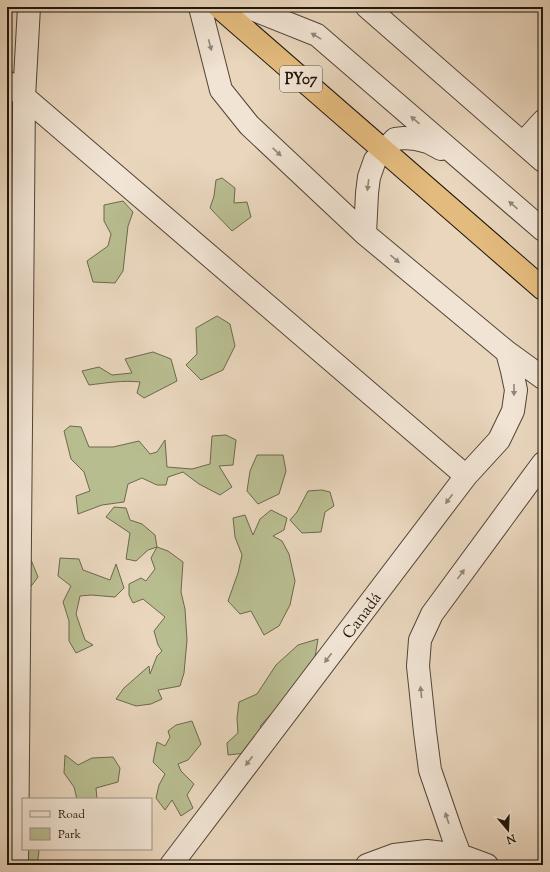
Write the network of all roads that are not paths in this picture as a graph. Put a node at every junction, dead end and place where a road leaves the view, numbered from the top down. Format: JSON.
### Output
{"nodes":[{"id":1,"x":29,"y":7,"type":"edge"},
{"id":2,"x":200,"y":7,"type":"edge"},
{"id":3,"x":218,"y":7,"type":"edge"},
{"id":4,"x":247,"y":7,"type":"edge"},
{"id":5,"x":367,"y":7,"type":"edge"},
{"id":6,"x":7,"y":82,"type":"edge"},
{"id":7,"x":24,"y":96,"type":"junction"},
{"id":8,"x":543,"y":121,"type":"edge"},
{"id":9,"x":523,"y":143,"type":"junction"},
{"id":10,"x":384,"y":151,"type":"junction"},
{"id":11,"x":543,"y":161,"type":"edge"},
{"id":12,"x":464,"y":162,"type":"junction"},
{"id":13,"x":543,"y":230,"type":"edge"},
{"id":14,"x":365,"y":234,"type":"junction"},
{"id":15,"x":543,"y":289,"type":"edge"},
{"id":16,"x":507,"y":352,"type":"junction"},
{"id":17,"x":543,"y":378,"type":"edge"},
{"id":18,"x":543,"y":462,"type":"edge"},
{"id":19,"x":466,"y":476,"type":"junction"},
{"id":20,"x":460,"y":855,"type":"junction"},
{"id":21,"x":17,"y":865,"type":"edge"},
{"id":22,"x":171,"y":865,"type":"edge"},
{"id":23,"x":367,"y":865,"type":"edge"},
{"id":24,"x":487,"y":865,"type":"edge"}],
"edges":[{"from":1,"to":7,"type":"street"},
{"from":2,"to":14,"type":"street","one_way":true},
{"from":3,"to":10,"type":"highway","number":"PY07"},
{"from":12,"to":4,"type":"street","one_way":true},
{"from":5,"to":9,"type":"street"},
{"from":6,"to":7,"type":"street"},
{"from":7,"to":19,"type":"street"},
{"from":7,"to":21,"type":"street"},
{"from":8,"to":9,"type":"street"},
{"from":9,"to":11,"type":"street"},
{"from":10,"to":12,"type":"street"},
{"from":10,"to":14,"type":"street","one_way":true},
{"from":10,"to":15,"type":"highway","number":"PY07"},
{"from":13,"to":12,"type":"street","one_way":true},
{"from":14,"to":16,"type":"street","one_way":true},
{"from":16,"to":17,"type":"street"},
{"from":16,"to":19,"type":"street","name":"Canadá","one_way":true},
{"from":20,"to":18,"type":"street","one_way":true},
{"from":19,"to":22,"type":"street","name":"Canadá","one_way":true},
{"from":20,"to":23,"type":"street"},
{"from":20,"to":24,"type":"street"}]}
